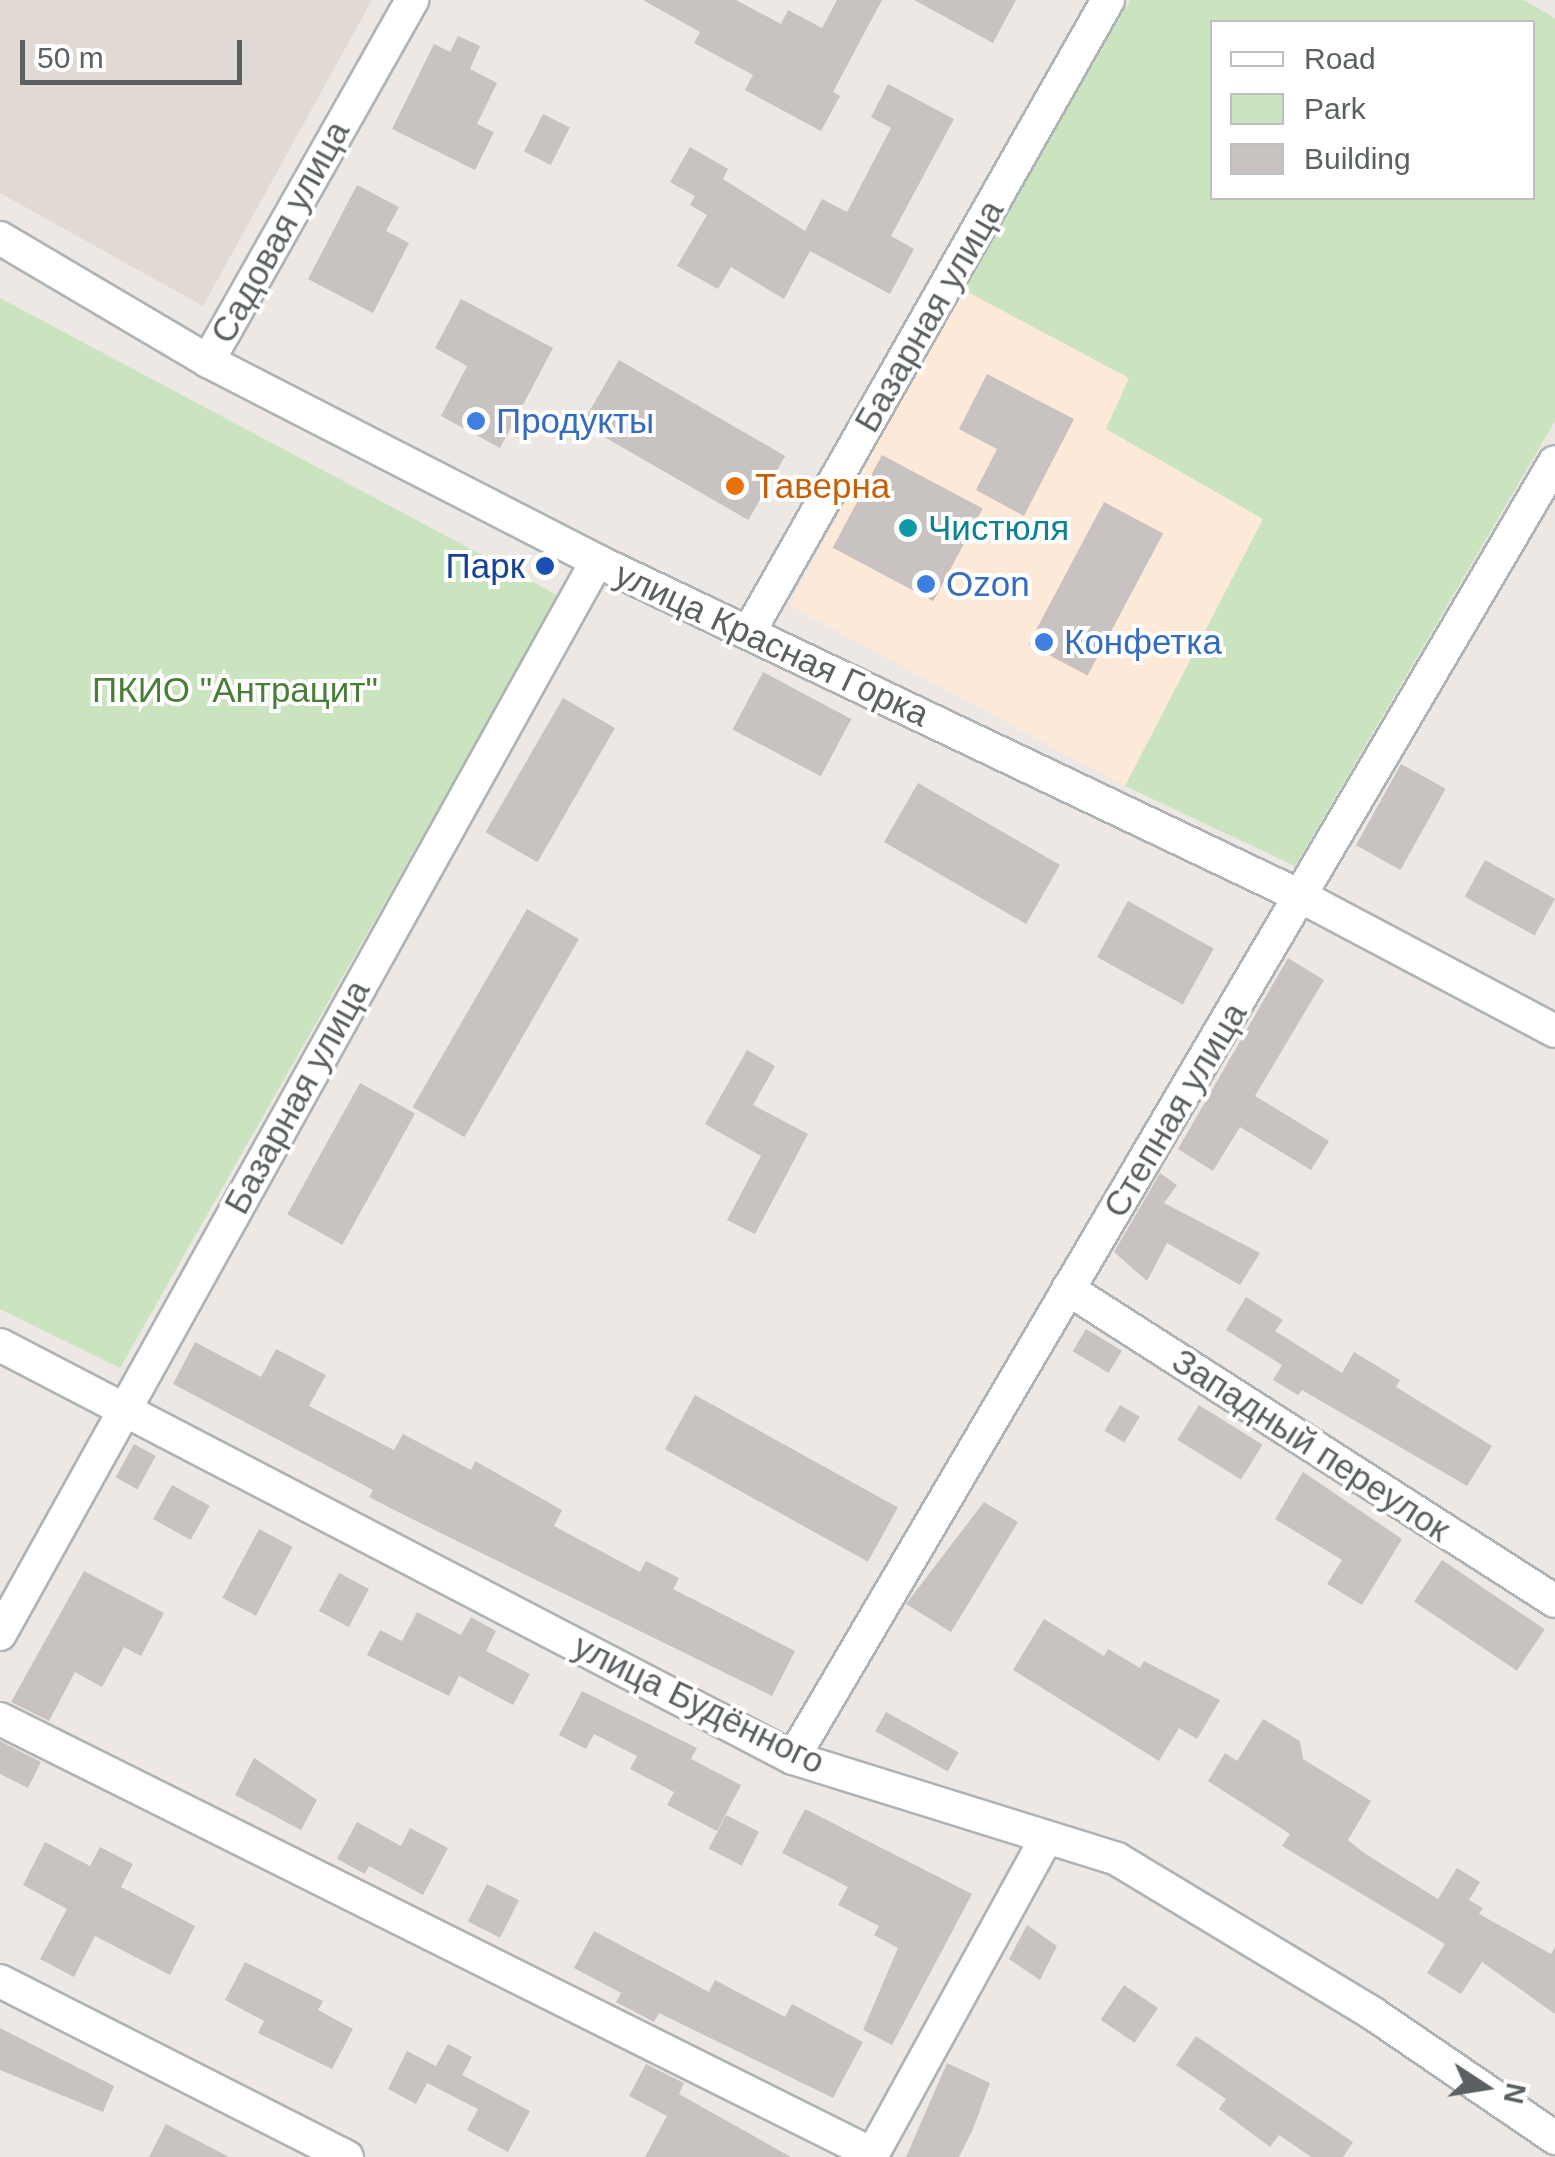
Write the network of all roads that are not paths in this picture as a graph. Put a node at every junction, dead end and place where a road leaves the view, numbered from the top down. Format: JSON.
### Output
{"nodes":[{"id":1,"x":412,"y":0,"type":"edge"},
{"id":2,"x":1108,"y":0,"type":"edge"},
{"id":3,"x":0,"y":238,"type":"edge"},
{"id":4,"x":208,"y":360,"type":"junction"},
{"id":5,"x":1555,"y":462,"type":"edge"},
{"id":6,"x":597,"y":561,"type":"junction"},
{"id":7,"x":748,"y":632,"type":"junction"},
{"id":8,"x":1302,"y":897,"type":"junction"},
{"id":9,"x":1555,"y":1032,"type":"edge"},
{"id":10,"x":1068,"y":1289,"type":"junction"},
{"id":11,"x":0,"y":1345,"type":"edge"},
{"id":12,"x":124,"y":1406,"type":"junction"},
{"id":13,"x":1555,"y":1600,"type":"edge"},
{"id":14,"x":0,"y":1634,"type":"edge"},
{"id":15,"x":0,"y":1719,"type":"edge"},
{"id":16,"x":793,"y":1758,"type":"junction"},
{"id":17,"x":1045,"y":1841,"type":"junction"},
{"id":18,"x":0,"y":1982,"type":"edge"},
{"id":19,"x":1555,"y":2138,"type":"edge"},
{"id":20,"x":872,"y":2155,"type":"edge"},
{"id":21,"x":347,"y":2157,"type":"edge"}],
"edges":[{"from":1,"to":4,"type":"street","name":"Садовая улица"},
{"from":2,"to":7,"type":"street","name":"Базарная улица"},
{"from":3,"to":4,"type":"street","name":"улица Красная Горка"},
{"from":4,"to":6,"type":"street","name":"улица Красная Горка"},
{"from":5,"to":8,"type":"street","name":"Степная улица"},
{"from":6,"to":7,"type":"street","name":"улица Красная Горка"},
{"from":6,"to":12,"type":"street","name":"Базарная улица"},
{"from":7,"to":8,"type":"street","name":"улица Красная Горка"},
{"from":8,"to":9,"type":"street","name":"улица Красная Горка"},
{"from":8,"to":10,"type":"street","name":"Степная улица"},
{"from":10,"to":13,"type":"street","name":"Западный переулок"},
{"from":10,"to":16,"type":"street","name":"Степная улица"},
{"from":11,"to":12,"type":"street","name":"улица Будённого"},
{"from":12,"to":14,"type":"street","name":"Базарная улица"},
{"from":12,"to":16,"type":"street","name":"улица Будённого"},
{"from":15,"to":20,"type":"street"},
{"from":16,"to":17,"type":"street","name":"улица Будённого"},
{"from":17,"to":19,"type":"street","name":"улица Будённого"},
{"from":17,"to":20,"type":"street"},
{"from":18,"to":21,"type":"street"}]}
